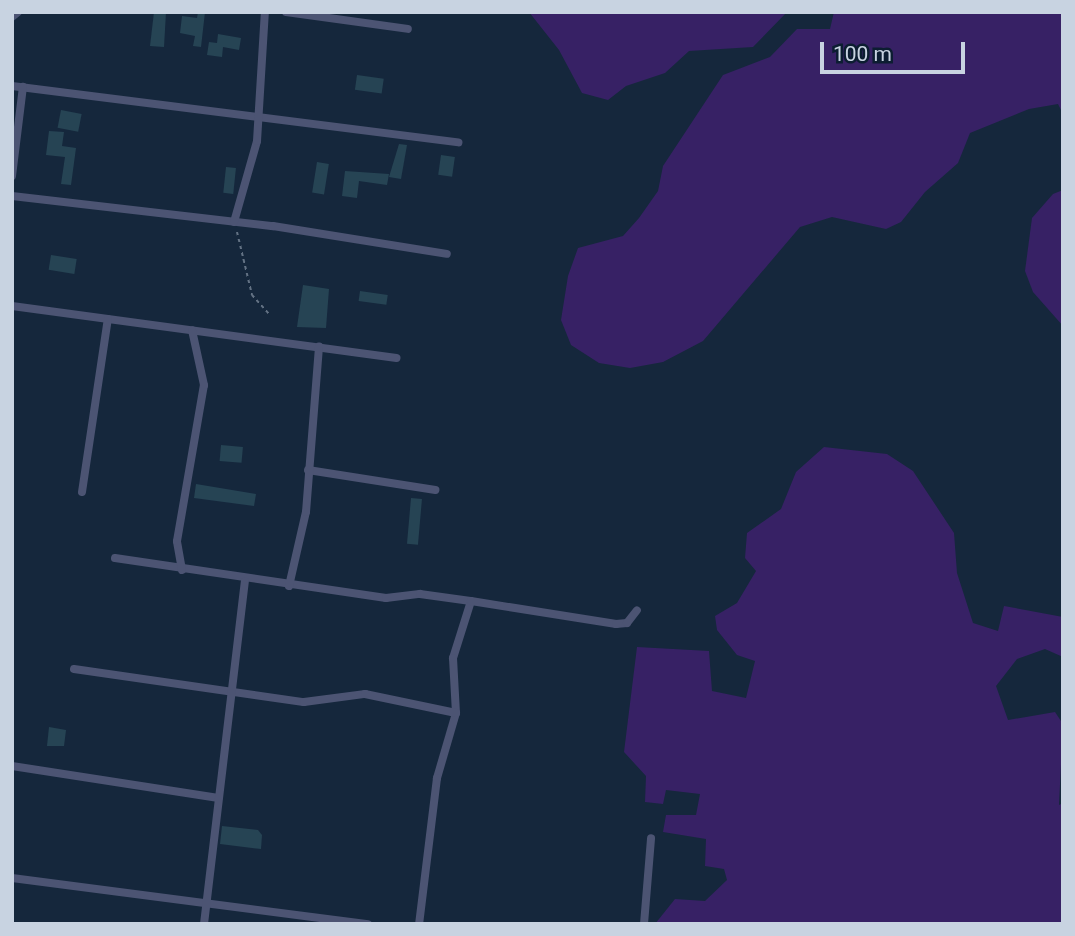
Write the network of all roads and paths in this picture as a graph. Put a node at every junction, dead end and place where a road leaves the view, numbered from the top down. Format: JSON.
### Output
{"nodes":[{"id":1,"x":18,"y":12,"type":"edge"},
{"id":2,"x":265,"y":12,"type":"edge"},
{"id":3,"x":286,"y":12,"type":"edge"},
{"id":4,"x":12,"y":17,"type":"edge"},
{"id":5,"x":408,"y":29,"type":"dead end"},
{"id":6,"x":12,"y":86,"type":"edge"},
{"id":7,"x":23,"y":87,"type":"junction"},
{"id":8,"x":256,"y":113,"type":"junction"},
{"id":9,"x":458,"y":142,"type":"dead end"},
{"id":10,"x":12,"y":176,"type":"edge"},
{"id":11,"x":12,"y":196,"type":"edge"},
{"id":12,"x":234,"y":222,"type":"junction"},
{"id":13,"x":447,"y":254,"type":"dead end"},
{"id":14,"x":12,"y":306,"type":"edge"},
{"id":15,"x":269,"y":314,"type":"dead end"},
{"id":16,"x":108,"y":318,"type":"junction"},
{"id":17,"x":192,"y":330,"type":"junction"},
{"id":18,"x":319,"y":347,"type":"junction"},
{"id":19,"x":396,"y":358,"type":"dead end"},
{"id":20,"x":308,"y":470,"type":"junction"},
{"id":21,"x":435,"y":490,"type":"dead end"},
{"id":22,"x":82,"y":492,"type":"dead end"},
{"id":23,"x":116,"y":558,"type":"dead end"},
{"id":24,"x":182,"y":570,"type":"junction"},
{"id":25,"x":245,"y":581,"type":"junction"},
{"id":26,"x":289,"y":586,"type":"junction"},
{"id":27,"x":471,"y":601,"type":"junction"},
{"id":28,"x":637,"y":610,"type":"dead end"},
{"id":29,"x":74,"y":669,"type":"dead end"},
{"id":30,"x":231,"y":694,"type":"junction"},
{"id":31,"x":456,"y":713,"type":"junction"},
{"id":32,"x":12,"y":766,"type":"edge"},
{"id":33,"x":219,"y":797,"type":"junction"},
{"id":34,"x":651,"y":838,"type":"dead end"},
{"id":35,"x":12,"y":878,"type":"edge"},
{"id":36,"x":206,"y":901,"type":"junction"},
{"id":37,"x":204,"y":924,"type":"edge"},
{"id":38,"x":368,"y":924,"type":"edge"},
{"id":39,"x":419,"y":924,"type":"edge"},
{"id":40,"x":644,"y":924,"type":"edge"}],
"edges":[{"from":1,"to":4,"type":"street"},
{"from":2,"to":8,"type":"street"},
{"from":3,"to":5,"type":"street"},
{"from":6,"to":7,"type":"street"},
{"from":7,"to":8,"type":"street"},
{"from":7,"to":10,"type":"street"},
{"from":8,"to":9,"type":"street"},
{"from":8,"to":12,"type":"street"},
{"from":11,"to":12,"type":"street"},
{"from":12,"to":13,"type":"street"},
{"from":12,"to":15,"type":"path"},
{"from":14,"to":16,"type":"street"},
{"from":16,"to":17,"type":"street"},
{"from":16,"to":22,"type":"street"},
{"from":17,"to":18,"type":"street"},
{"from":17,"to":24,"type":"street"},
{"from":18,"to":19,"type":"street"},
{"from":18,"to":20,"type":"street"},
{"from":20,"to":21,"type":"street"},
{"from":20,"to":26,"type":"street"},
{"from":23,"to":24,"type":"street"},
{"from":24,"to":25,"type":"street"},
{"from":25,"to":26,"type":"street"},
{"from":25,"to":30,"type":"street"},
{"from":26,"to":27,"type":"street"},
{"from":27,"to":28,"type":"street"},
{"from":27,"to":31,"type":"street"},
{"from":29,"to":30,"type":"street"},
{"from":30,"to":31,"type":"street"},
{"from":30,"to":33,"type":"street"},
{"from":31,"to":39,"type":"street"},
{"from":32,"to":33,"type":"street"},
{"from":33,"to":36,"type":"street"},
{"from":34,"to":40,"type":"street"},
{"from":35,"to":36,"type":"street"},
{"from":36,"to":37,"type":"street"},
{"from":36,"to":38,"type":"street"}]}
